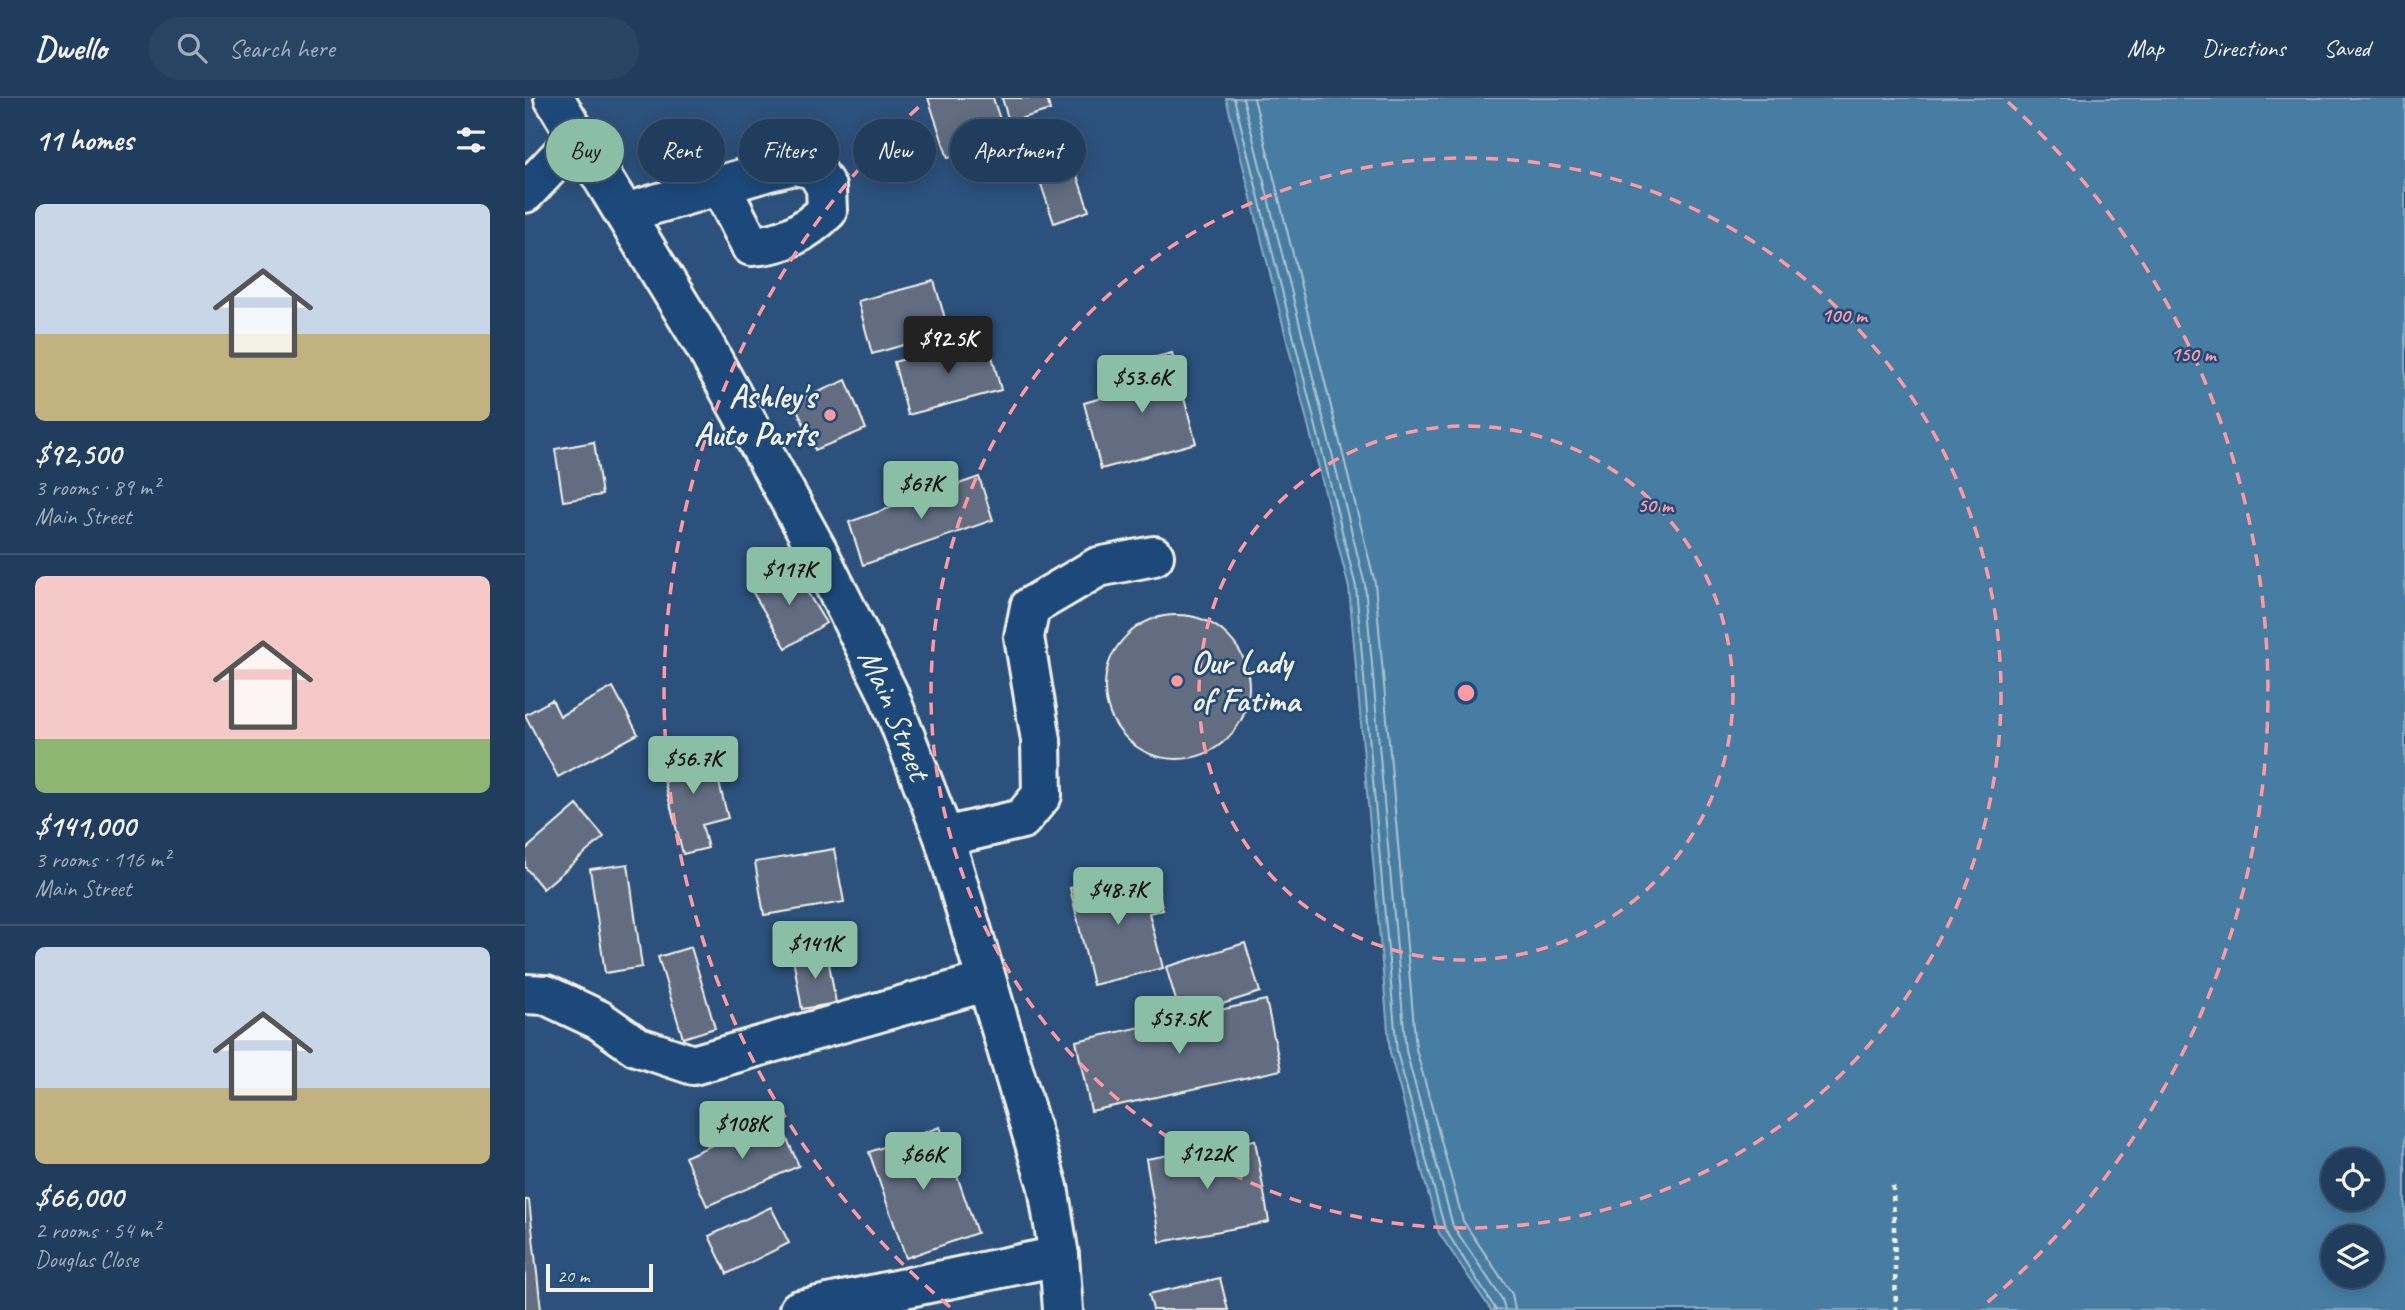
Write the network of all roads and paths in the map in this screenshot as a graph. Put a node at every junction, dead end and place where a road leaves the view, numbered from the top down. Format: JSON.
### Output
{"nodes":[{"id":1,"x":554,"y":98,"type":"edge"},
{"id":2,"x":566,"y":119,"type":"edge"},
{"id":3,"x":546,"y":171,"type":"edge"},
{"id":4,"x":605,"y":182,"type":"edge"},
{"id":5,"x":720,"y":186,"type":"dead end"},
{"id":6,"x":525,"y":193,"type":"edge"},
{"id":7,"x":625,"y":213,"type":"junction"},
{"id":8,"x":1154,"y":556,"type":"dead end"},
{"id":9,"x":944,"y":836,"type":"junction"},
{"id":10,"x":985,"y":982,"type":"junction"},
{"id":11,"x":525,"y":994,"type":"edge"},
{"id":12,"x":1893,"y":1186,"type":"dead end"},
{"id":13,"x":1059,"y":1256,"type":"junction"},
{"id":14,"x":799,"y":1310,"type":"edge"},
{"id":15,"x":1063,"y":1310,"type":"edge"},
{"id":16,"x":1896,"y":1310,"type":"edge"}],
"edges":[{"from":1,"to":2,"type":"street","name":"Main Street"},
{"from":3,"to":6,"type":"street"},
{"from":4,"to":7,"type":"street","name":"Main Street"},
{"from":5,"to":7,"type":"street"},
{"from":7,"to":9,"type":"street","name":"Main Street"},
{"from":8,"to":9,"type":"street"},
{"from":9,"to":10,"type":"street","name":"Main Street"},
{"from":10,"to":11,"type":"street"},
{"from":10,"to":13,"type":"street","name":"Main Street"},
{"from":12,"to":16,"type":"path"},
{"from":13,"to":14,"type":"street"},
{"from":13,"to":15,"type":"street","name":"Main Street"}]}
